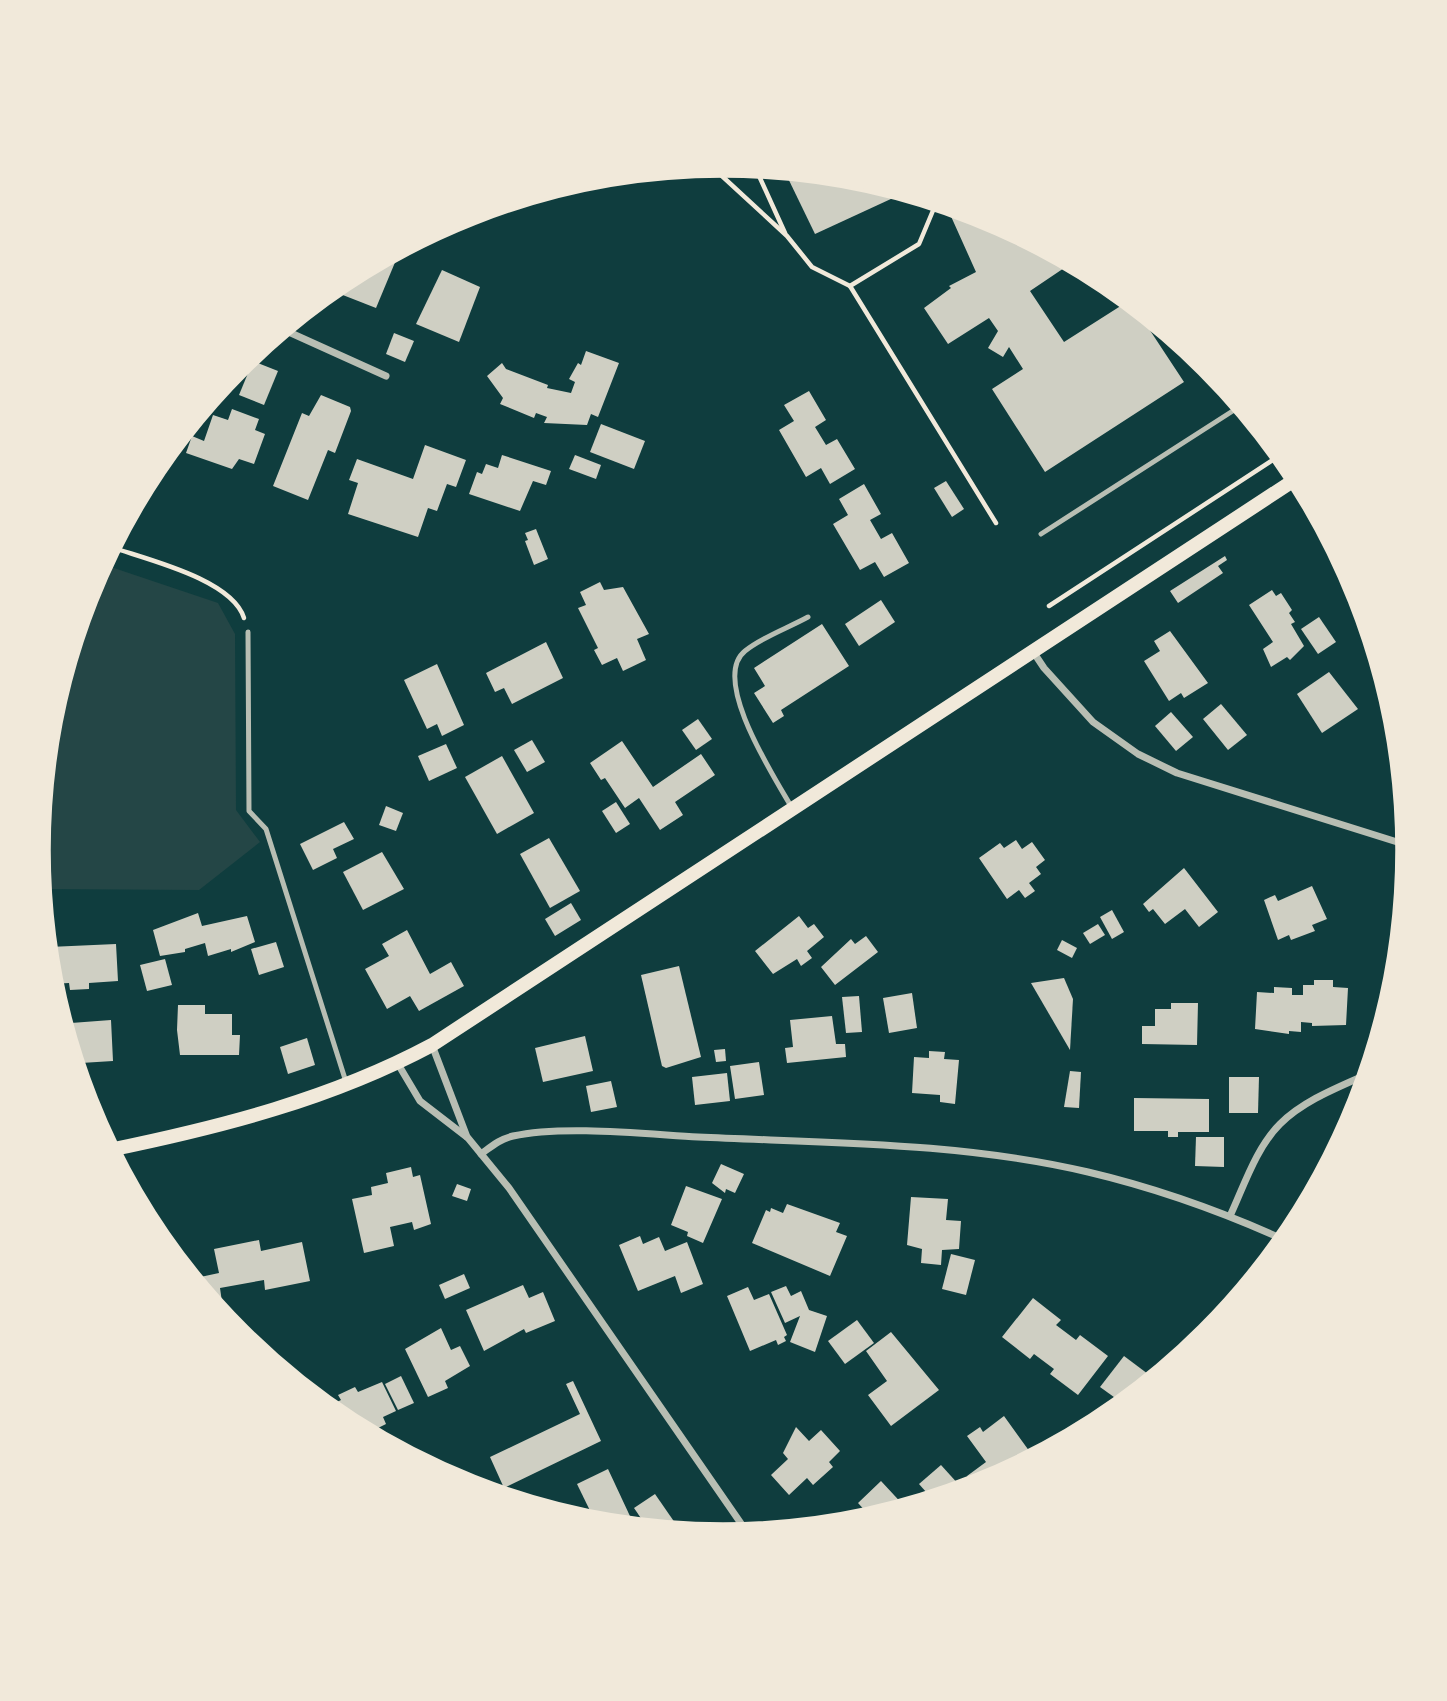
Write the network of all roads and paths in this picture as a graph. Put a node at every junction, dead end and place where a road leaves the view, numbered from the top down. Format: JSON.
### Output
{"nodes":[{"id":1,"x":722,"y":176,"type":"edge"},
{"id":2,"x":759,"y":177,"type":"edge"},
{"id":3,"x":933,"y":210,"type":"edge"},
{"id":4,"x":786,"y":236,"type":"junction"},
{"id":5,"x":850,"y":286,"type":"junction"},
{"id":6,"x":291,"y":333,"type":"edge"},
{"id":7,"x":386,"y":376,"type":"dead end"},
{"id":8,"x":1234,"y":410,"type":"edge"},
{"id":9,"x":1273,"y":460,"type":"edge"},
{"id":10,"x":1289,"y":484,"type":"edge"},
{"id":11,"x":996,"y":523,"type":"dead end"},
{"id":12,"x":1041,"y":534,"type":"dead end"},
{"id":13,"x":120,"y":550,"type":"edge"},
{"id":14,"x":1049,"y":606,"type":"dead end"},
{"id":15,"x":808,"y":617,"type":"dead end"},
{"id":16,"x":248,"y":632,"type":"joint"},
{"id":17,"x":1034,"y":653,"type":"junction"},
{"id":18,"x":793,"y":811,"type":"junction"},
{"id":19,"x":1398,"y":842,"type":"edge"},
{"id":20,"x":432,"y":1045,"type":"junction"},
{"id":21,"x":398,"y":1064,"type":"junction"},
{"id":22,"x":1358,"y":1079,"type":"edge"},
{"id":23,"x":347,"y":1085,"type":"junction"},
{"id":24,"x":468,"y":1138,"type":"junction"},
{"id":25,"x":118,"y":1148,"type":"edge"},
{"id":26,"x":481,"y":1154,"type":"junction"},
{"id":27,"x":1230,"y":1216,"type":"junction"},
{"id":28,"x":1276,"y":1236,"type":"edge"},
{"id":29,"x":742,"y":1525,"type":"edge"}],
"edges":[{"from":1,"to":4,"type":"path"},
{"from":2,"to":4,"type":"path"},
{"from":3,"to":5,"type":"path"},
{"from":4,"to":5,"type":"path"},
{"from":5,"to":11,"type":"path"},
{"from":6,"to":7,"type":"street"},
{"from":8,"to":12,"type":"lane"},
{"from":9,"to":14,"type":"path"},
{"from":10,"to":17,"type":"main road"},
{"from":13,"to":16,"type":"path"},
{"from":15,"to":18,"type":"lane"},
{"from":16,"to":23,"type":"lane"},
{"from":17,"to":18,"type":"main road"},
{"from":17,"to":19,"type":"street"},
{"from":18,"to":20,"type":"main road"},
{"from":20,"to":21,"type":"main road"},
{"from":20,"to":24,"type":"street"},
{"from":21,"to":23,"type":"main road"},
{"from":21,"to":24,"type":"street"},
{"from":22,"to":27,"type":"street"},
{"from":23,"to":25,"type":"main road"},
{"from":24,"to":26,"type":"street"},
{"from":26,"to":27,"type":"street"},
{"from":26,"to":29,"type":"street"},
{"from":27,"to":28,"type":"street"}]}
